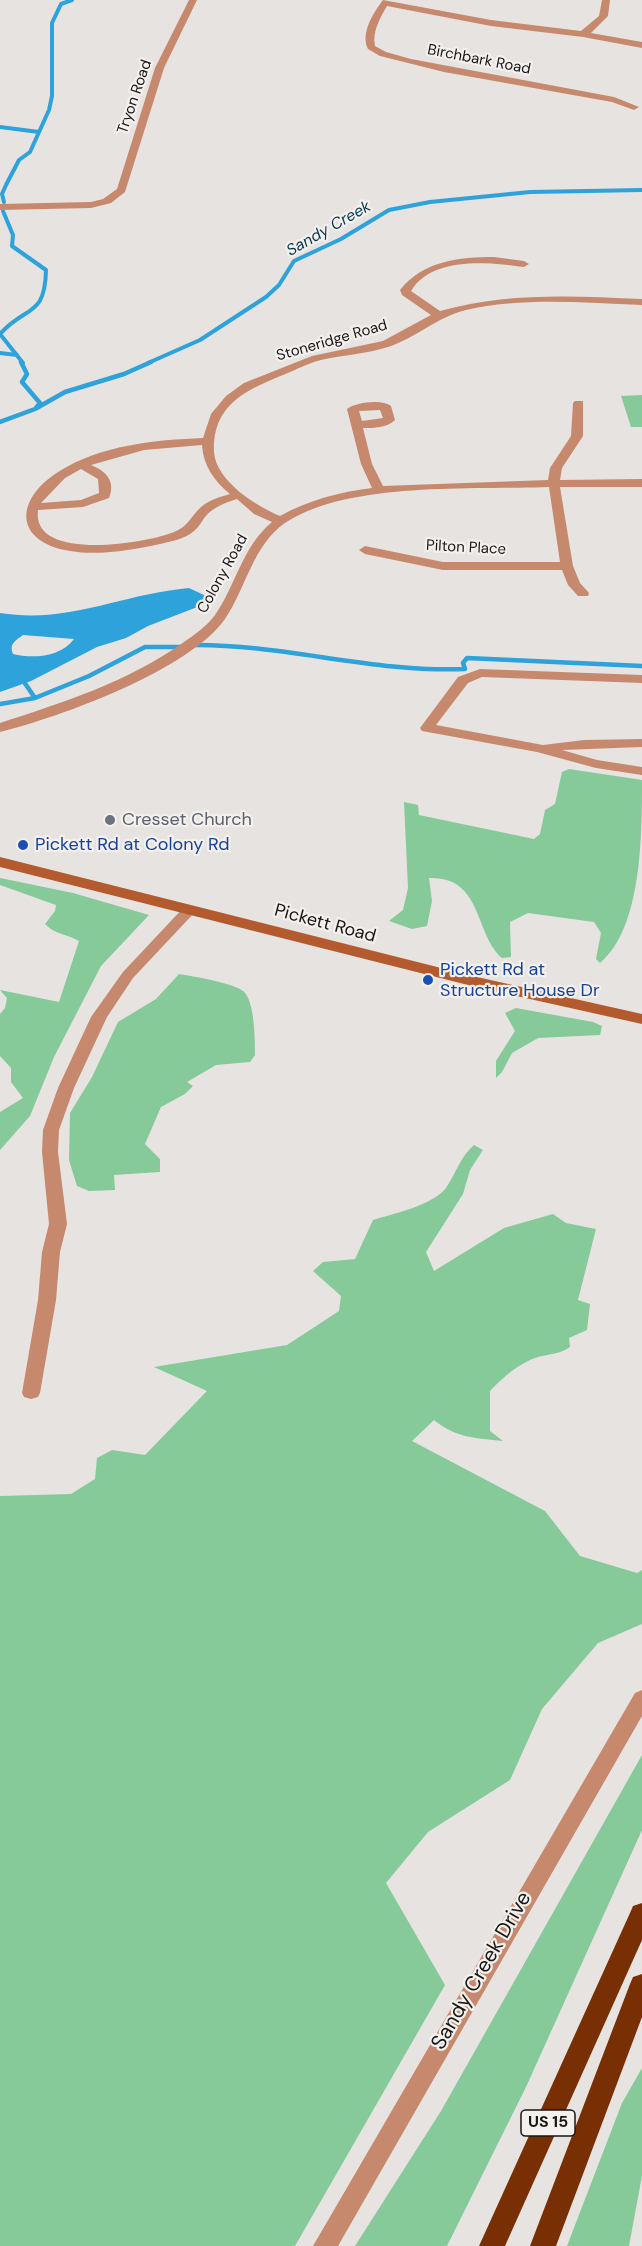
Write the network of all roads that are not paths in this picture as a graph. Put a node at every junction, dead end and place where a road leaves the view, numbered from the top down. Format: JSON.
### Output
{"nodes":[{"id":1,"x":193,"y":0,"type":"edge"},
{"id":2,"x":606,"y":0,"type":"edge"},
{"id":3,"x":385,"y":2,"type":"edge"},
{"id":4,"x":583,"y":34,"type":"junction"},
{"id":5,"x":642,"y":45,"type":"edge"},
{"id":6,"x":634,"y":107,"type":"dead end"},
{"id":7,"x":0,"y":207,"type":"edge"},
{"id":8,"x":524,"y":264,"type":"dead end"},
{"id":9,"x":642,"y":302,"type":"edge"},
{"id":10,"x":439,"y":315,"type":"junction"},
{"id":11,"x":579,"y":403,"type":"dead end"},
{"id":12,"x":357,"y":425,"type":"dead end"},
{"id":13,"x":208,"y":441,"type":"junction"},
{"id":14,"x":81,"y":465,"type":"junction"},
{"id":15,"x":642,"y":483,"type":"edge"},
{"id":16,"x":554,"y":484,"type":"junction"},
{"id":17,"x":380,"y":491,"type":"junction"},
{"id":18,"x":239,"y":495,"type":"junction"},
{"id":19,"x":32,"y":507,"type":"junction"},
{"id":20,"x":280,"y":521,"type":"junction"},
{"id":21,"x":365,"y":550,"type":"dead end"},
{"id":22,"x":567,"y":566,"type":"junction"},
{"id":23,"x":583,"y":593,"type":"dead end"},
{"id":24,"x":642,"y":679,"type":"edge"},
{"id":25,"x":0,"y":728,"type":"edge"},
{"id":26,"x":642,"y":743,"type":"edge"},
{"id":27,"x":539,"y":748,"type":"junction"},
{"id":28,"x":642,"y":771,"type":"edge"},
{"id":29,"x":0,"y":862,"type":"edge"},
{"id":30,"x":190,"y":909,"type":"junction"},
{"id":31,"x":642,"y":1019,"type":"edge"},
{"id":32,"x":31,"y":1393,"type":"dead end"},
{"id":33,"x":642,"y":1698,"type":"edge"},
{"id":34,"x":642,"y":1913,"type":"edge"},
{"id":35,"x":642,"y":1984,"type":"edge"},
{"id":36,"x":325,"y":2246,"type":"edge"},
{"id":37,"x":492,"y":2246,"type":"edge"},
{"id":38,"x":543,"y":2246,"type":"edge"}],
"edges":[{"from":1,"to":7,"type":"street","name":"Tryon Road"},
{"from":2,"to":4,"type":"street"},
{"from":3,"to":4,"type":"street"},
{"from":3,"to":6,"type":"street","name":"Birchbark Road"},
{"from":4,"to":5,"type":"street"},
{"from":8,"to":10,"type":"street"},
{"from":9,"to":10,"type":"street","name":"Stoneridge Road"},
{"from":10,"to":13,"type":"street","name":"Stoneridge Road"},
{"from":11,"to":16,"type":"street"},
{"from":12,"to":17,"type":"street"},
{"from":13,"to":14,"type":"street"},
{"from":13,"to":18,"type":"street"},
{"from":14,"to":19,"type":"street"},
{"from":14,"to":19,"type":"street"},
{"from":15,"to":16,"type":"street","name":"Colony Road"},
{"from":16,"to":17,"type":"street","name":"Colony Road"},
{"from":16,"to":22,"type":"street"},
{"from":17,"to":20,"type":"street","name":"Colony Road"},
{"from":18,"to":19,"type":"street"},
{"from":18,"to":20,"type":"street"},
{"from":20,"to":25,"type":"street","name":"Colony Road"},
{"from":21,"to":22,"type":"street","name":"Pilton Place"},
{"from":22,"to":23,"type":"street"},
{"from":24,"to":27,"type":"street"},
{"from":26,"to":27,"type":"street"},
{"from":27,"to":28,"type":"street"},
{"from":29,"to":30,"type":"street","name":"Pickett Road"},
{"from":30,"to":31,"type":"street","name":"Pickett Road"},
{"from":30,"to":32,"type":"street"},
{"from":33,"to":36,"type":"street","name":"Sandy Creek Drive"},
{"from":34,"to":37,"type":"highway","number":"US 15"},
{"from":35,"to":38,"type":"highway"}]}
